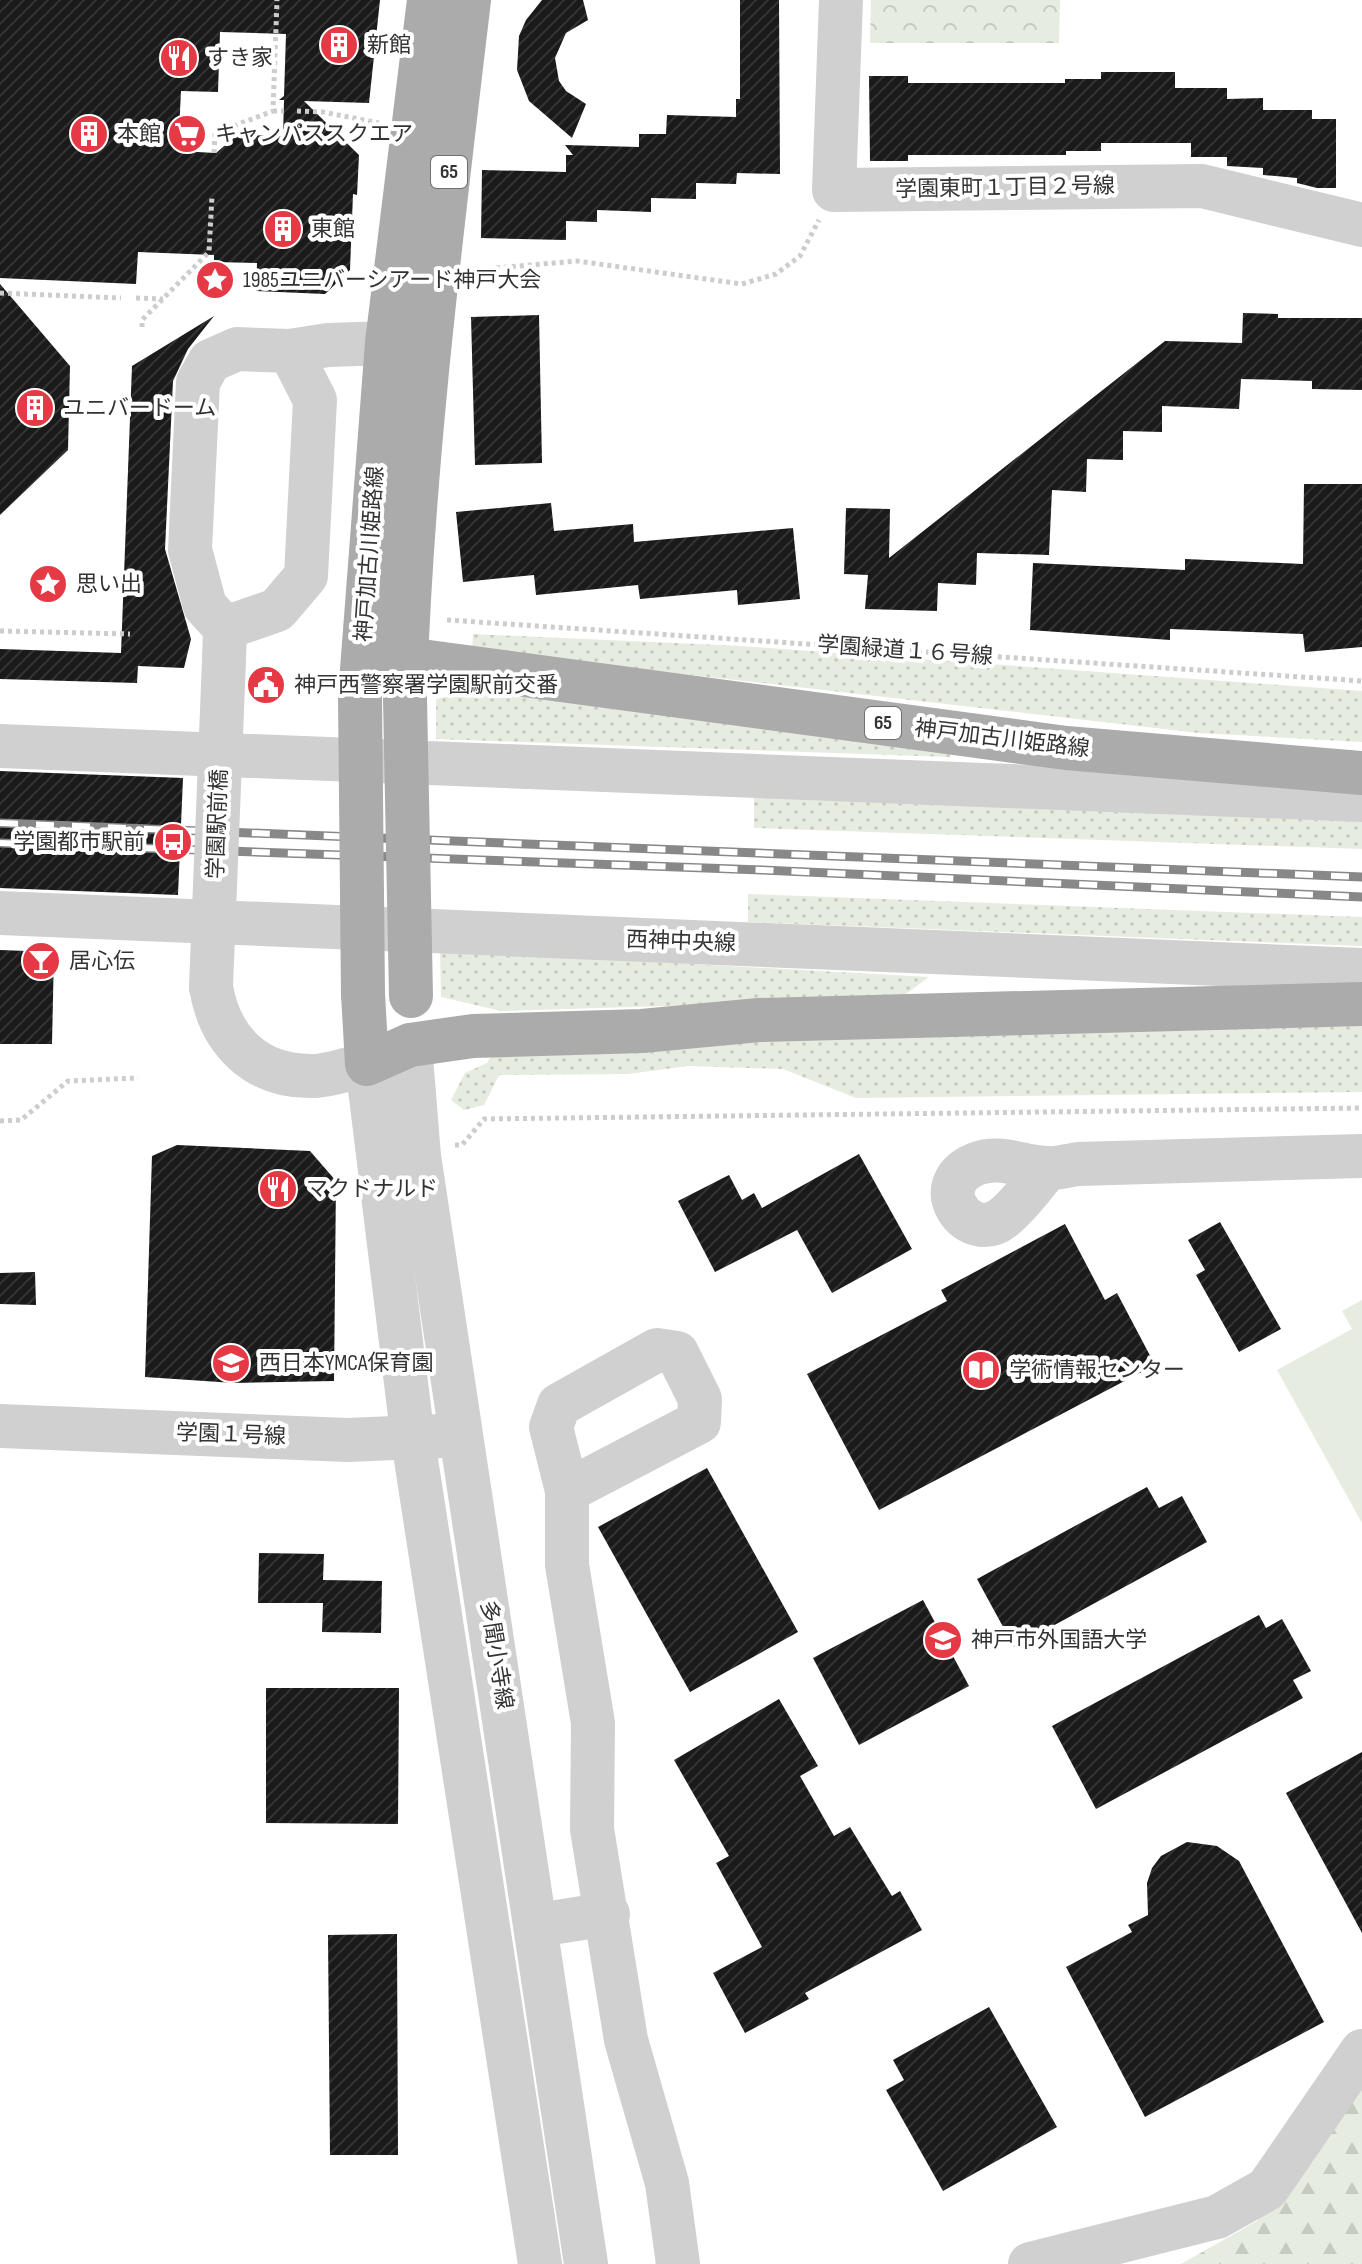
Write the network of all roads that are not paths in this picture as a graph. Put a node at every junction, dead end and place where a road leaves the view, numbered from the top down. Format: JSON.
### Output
{"nodes":[{"id":1,"x":429,"y":0,"type":"edge"},
{"id":2,"x":469,"y":0,"type":"edge"},
{"id":3,"x":841,"y":0,"type":"edge"},
{"id":4,"x":1362,"y":225,"type":"edge"},
{"id":5,"x":387,"y":343,"type":"junction"},
{"id":6,"x":290,"y":351,"type":"junction"},
{"id":7,"x":224,"y":644,"type":"junction"},
{"id":8,"x":406,"y":678,"type":"junction"},
{"id":9,"x":360,"y":696,"type":"junction"},
{"id":10,"x":0,"y":746,"type":"edge"},
{"id":11,"x":1362,"y":773,"type":"edge"},
{"id":12,"x":1362,"y":800,"type":"edge"},
{"id":13,"x":0,"y":913,"type":"edge"},
{"id":14,"x":1362,"y":970,"type":"edge"},
{"id":15,"x":1362,"y":1004,"type":"edge"},
{"id":16,"x":410,"y":1045,"type":"junction"},
{"id":17,"x":367,"y":1064,"type":"junction"},
{"id":18,"x":1362,"y":1156,"type":"edge"},
{"id":19,"x":1048,"y":1168,"type":"dead end"},
{"id":20,"x":0,"y":1426,"type":"edge"},
{"id":21,"x":462,"y":1433,"type":"junction"},
{"id":22,"x":413,"y":1440,"type":"junction"},
{"id":23,"x":567,"y":1491,"type":"dead end"},
{"id":24,"x":608,"y":1914,"type":"junction"},
{"id":25,"x":538,"y":1925,"type":"junction"},
{"id":26,"x":1362,"y":2051,"type":"edge"},
{"id":27,"x":540,"y":2264,"type":"edge"},
{"id":28,"x":586,"y":2264,"type":"edge"},
{"id":29,"x":678,"y":2264,"type":"edge"},
{"id":30,"x":1030,"y":2264,"type":"edge"}],
"edges":[{"from":1,"to":5,"type":"main road","name":"神戸加古川姫路線","number":"65"},
{"from":2,"to":8,"type":"main road","name":"神戸加古川姫路線","number":"65"},
{"from":3,"to":4,"type":"street","name":"学園東町１丁目２号線"},
{"from":5,"to":6,"type":"street"},
{"from":5,"to":9,"type":"main road","name":"神戸加古川姫路線","number":"65"},
{"from":6,"to":7,"type":"street"},
{"from":6,"to":7,"type":"street"},
{"from":7,"to":17,"type":"street","name":"学園駅前橋","bridge":true},
{"from":8,"to":9,"type":"main road"},
{"from":8,"to":11,"type":"main road","name":"神戸加古川姫路線","number":"65"},
{"from":8,"to":16,"type":"main road","name":"神戸加古川姫路線","number":"65","bridge":true},
{"from":9,"to":17,"type":"main road","name":"神戸加古川姫路線","number":"65","bridge":true},
{"from":10,"to":12,"type":"street"},
{"from":13,"to":14,"type":"street","name":"西神中央線"},
{"from":15,"to":16,"type":"main road"},
{"from":16,"to":17,"type":"main road"},
{"from":16,"to":21,"type":"street","name":"多聞小寺線"},
{"from":17,"to":22,"type":"street"},
{"from":18,"to":19,"type":"street"},
{"from":20,"to":22,"type":"street","name":"学園１号線"},
{"from":21,"to":22,"type":"street","name":"学園１号線"},
{"from":21,"to":25,"type":"street","name":"多聞小寺線"},
{"from":22,"to":27,"type":"street"},
{"from":23,"to":24,"type":"street"},
{"from":24,"to":25,"type":"street"},
{"from":24,"to":29,"type":"street"},
{"from":25,"to":28,"type":"street","name":"多聞小寺線"},
{"from":26,"to":30,"type":"street"}]}
